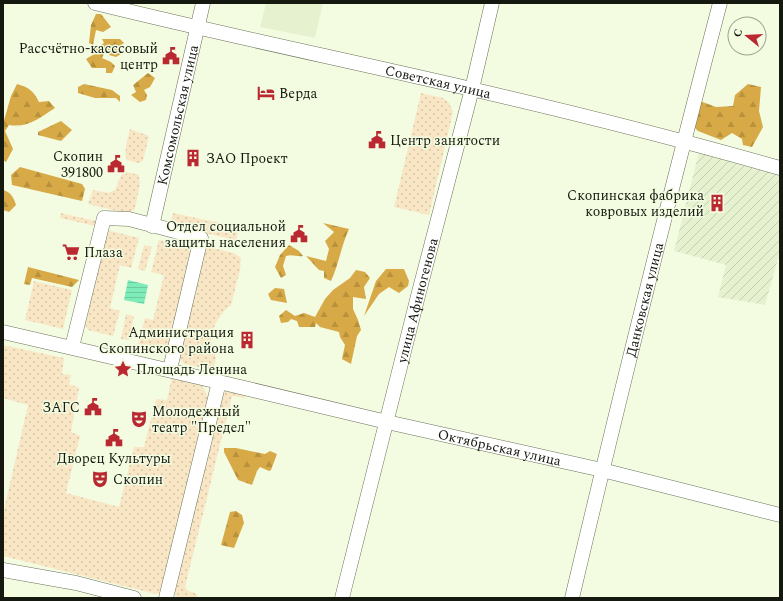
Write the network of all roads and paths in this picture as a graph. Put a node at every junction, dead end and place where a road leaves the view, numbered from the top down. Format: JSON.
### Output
{"nodes":[{"id":1,"x":95,"y":3,"type":"edge"},
{"id":2,"x":203,"y":3,"type":"edge"},
{"id":3,"x":492,"y":3,"type":"edge"},
{"id":4,"x":720,"y":3,"type":"edge"},
{"id":5,"x":198,"y":28,"type":"junction"},
{"id":6,"x":472,"y":89,"type":"junction"},
{"id":7,"x":684,"y":141,"type":"junction"},
{"id":8,"x":780,"y":168,"type":"edge"},
{"id":9,"x":152,"y":226,"type":"junction"},
{"id":10,"x":3,"y":332,"type":"edge"},
{"id":11,"x":72,"y":347,"type":"junction"},
{"id":12,"x":170,"y":370,"type":"junction"},
{"id":13,"x":219,"y":382,"type":"junction"},
{"id":14,"x":387,"y":422,"type":"junction"},
{"id":15,"x":602,"y":470,"type":"junction"},
{"id":16,"x":780,"y":515,"type":"edge"},
{"id":17,"x":3,"y":570,"type":"edge"},
{"id":18,"x":134,"y":598,"type":"edge"},
{"id":19,"x":166,"y":598,"type":"edge"},
{"id":20,"x":342,"y":598,"type":"edge"},
{"id":21,"x":572,"y":598,"type":"edge"}],
"edges":[{"from":1,"to":5,"type":"street","name":"Советская улица"},
{"from":2,"to":5,"type":"street","name":"Комсомольская улица"},
{"from":3,"to":6,"type":"street","name":"улица Афиногенова"},
{"from":4,"to":7,"type":"street","name":"Данковская улица"},
{"from":5,"to":6,"type":"street","name":"Советская улица"},
{"from":5,"to":9,"type":"street","name":"Комсомольская улица"},
{"from":6,"to":7,"type":"street","name":"Советская улица"},
{"from":6,"to":14,"type":"street","name":"улица Афиногенова"},
{"from":7,"to":8,"type":"street","name":"Советская улица"},
{"from":7,"to":15,"type":"street","name":"Данковская улица"},
{"from":9,"to":11,"type":"street"},
{"from":9,"to":12,"type":"street"},
{"from":10,"to":11,"type":"street"},
{"from":11,"to":12,"type":"street","name":"Октябрьская улица"},
{"from":12,"to":13,"type":"street","name":"Октябрьская улица"},
{"from":13,"to":14,"type":"street","name":"Октябрьская улица"},
{"from":13,"to":19,"type":"street"},
{"from":14,"to":15,"type":"street","name":"Октябрьская улица"},
{"from":14,"to":20,"type":"street","name":"улица Афиногенова"},
{"from":15,"to":16,"type":"street","name":"Октябрьская улица"},
{"from":15,"to":21,"type":"street","name":"Данковская улица"},
{"from":17,"to":18,"type":"street"}]}
